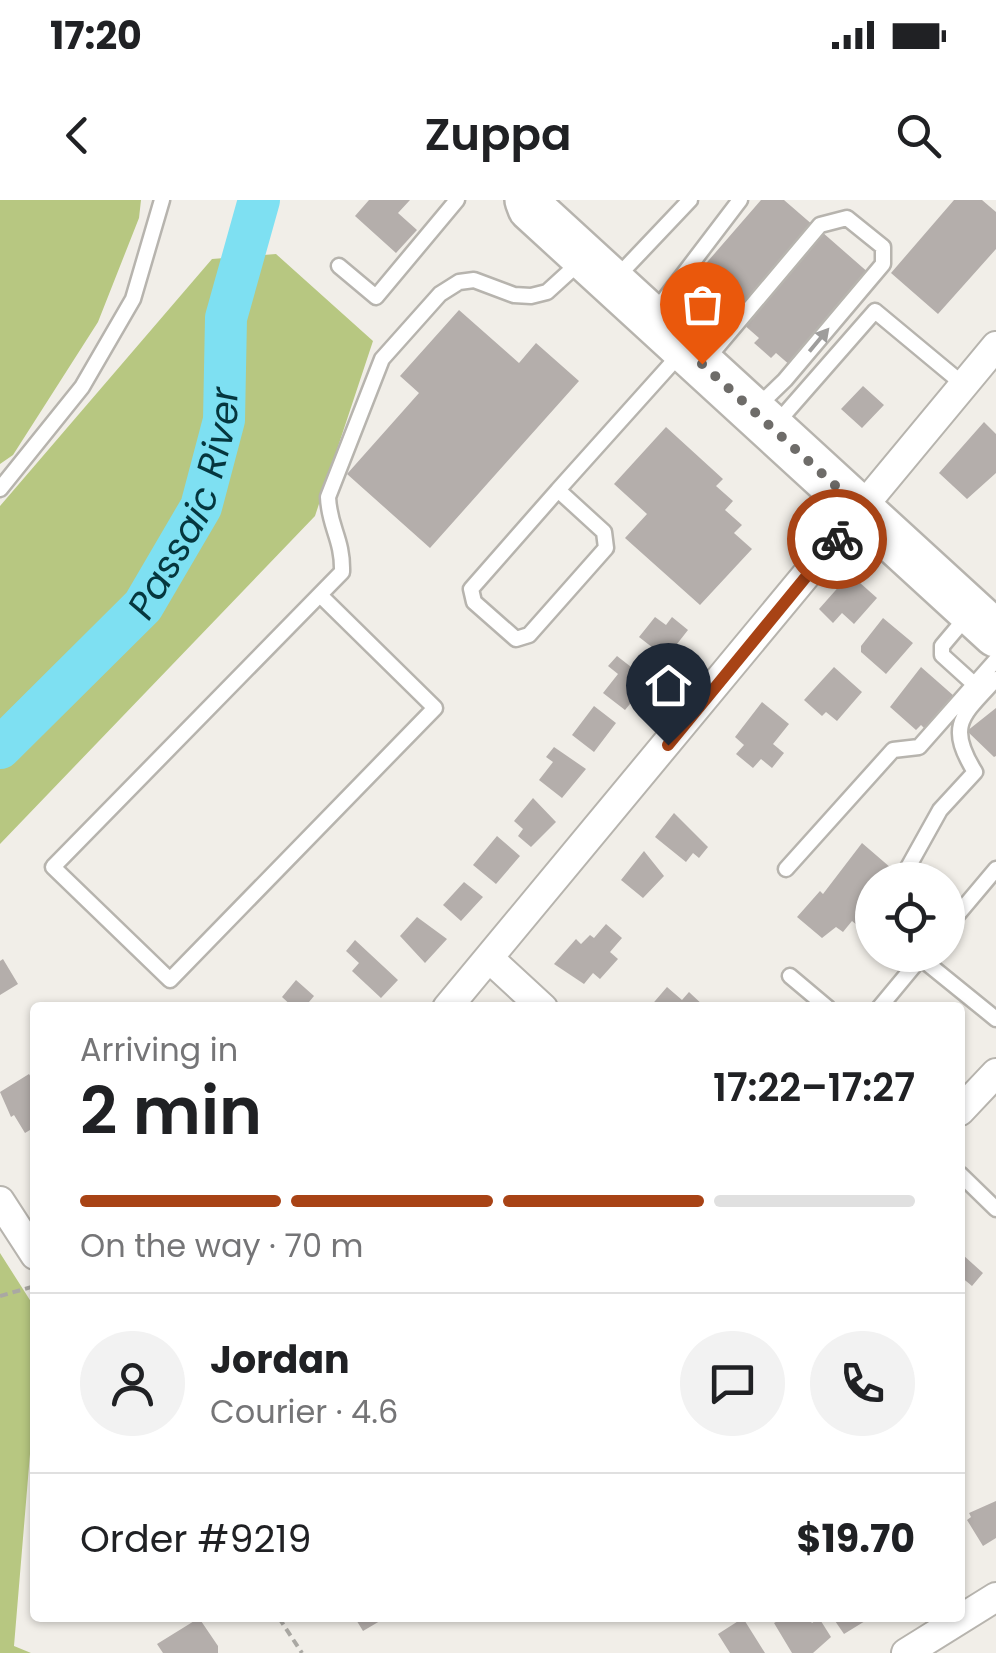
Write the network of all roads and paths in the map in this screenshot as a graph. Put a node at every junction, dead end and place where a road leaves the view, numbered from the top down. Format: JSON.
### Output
{"nodes":[{"id":1,"x":162,"y":200,"type":"edge"},
{"id":2,"x":457,"y":200,"type":"edge"},
{"id":3,"x":690,"y":200,"type":"edge"},
{"id":4,"x":740,"y":200,"type":"edge"},
{"id":5,"x":521,"y":203,"type":"edge"},
{"id":6,"x":339,"y":266,"type":"dead end"},
{"id":7,"x":598,"y":270,"type":"junction"},
{"id":8,"x":650,"y":317,"type":"junction"},
{"id":9,"x":996,"y":346,"type":"edge"},
{"id":10,"x":694,"y":357,"type":"junction"},
{"id":11,"x":964,"y":385,"type":"junction"},
{"id":12,"x":762,"y":420,"type":"junction"},
{"id":13,"x":0,"y":489,"type":"edge"},
{"id":14,"x":558,"y":490,"type":"junction"},
{"id":15,"x":862,"y":510,"type":"junction"},
{"id":16,"x":320,"y":595,"type":"junction"},
{"id":17,"x":984,"y":622,"type":"edge"},
{"id":18,"x":996,"y":660,"type":"edge"},
{"id":19,"x":996,"y":679,"type":"edge"},
{"id":20,"x":974,"y":684,"type":"junction"},
{"id":21,"x":910,"y":862,"type":"edge"},
{"id":22,"x":996,"y":868,"type":"edge"},
{"id":23,"x":786,"y":869,"type":"dead end"},
{"id":24,"x":965,"y":905,"type":"edge"},
{"id":25,"x":491,"y":960,"type":"junction"},
{"id":26,"x":907,"y":972,"type":"edge"},
{"id":27,"x":939,"y":972,"type":"edge"},
{"id":28,"x":790,"y":976,"type":"dead end"},
{"id":29,"x":453,"y":1002,"type":"edge"},
{"id":30,"x":536,"y":1002,"type":"edge"},
{"id":31,"x":821,"y":1002,"type":"edge"},
{"id":32,"x":884,"y":1002,"type":"edge"},
{"id":33,"x":996,"y":1019,"type":"edge"},
{"id":34,"x":996,"y":1073,"type":"edge"},
{"id":35,"x":965,"y":1105,"type":"edge"},
{"id":36,"x":965,"y":1179,"type":"edge"},
{"id":37,"x":0,"y":1201,"type":"edge"},
{"id":38,"x":996,"y":1209,"type":"edge"},
{"id":39,"x":30,"y":1247,"type":"edge"},
{"id":40,"x":30,"y":1287,"type":"edge"},
{"id":41,"x":0,"y":1296,"type":"edge"},
{"id":42,"x":996,"y":1597,"type":"edge"},
{"id":43,"x":965,"y":1616,"type":"edge"},
{"id":44,"x":282,"y":1622,"type":"edge"},
{"id":45,"x":956,"y":1622,"type":"edge"},
{"id":46,"x":302,"y":1653,"type":"edge"},
{"id":47,"x":906,"y":1653,"type":"edge"}],
"edges":[{"from":1,"to":13,"type":"lane"},
{"from":2,"to":6,"type":"lane"},
{"from":3,"to":7,"type":"lane"},
{"from":4,"to":8,"type":"lane"},
{"from":5,"to":7,"type":"main road"},
{"from":7,"to":8,"type":"main road"},
{"from":7,"to":16,"type":"lane"},
{"from":8,"to":10,"type":"main road"},
{"from":9,"to":11,"type":"street"},
{"from":10,"to":12,"type":"main road"},
{"from":12,"to":10,"type":"lane","one_way":true},
{"from":10,"to":14,"type":"lane"},
{"from":11,"to":12,"type":"lane"},
{"from":11,"to":15,"type":"street"},
{"from":12,"to":15,"type":"main road"},
{"from":14,"to":14,"type":"lane"},
{"from":15,"to":17,"type":"main road"},
{"from":15,"to":25,"type":"street"},
{"from":16,"to":16,"type":"lane"},
{"from":17,"to":20,"type":"lane"},
{"from":18,"to":20,"type":"lane"},
{"from":19,"to":21,"type":"lane"},
{"from":20,"to":23,"type":"lane"},
{"from":22,"to":24,"type":"lane"},
{"from":25,"to":29,"type":"street"},
{"from":25,"to":30,"type":"street"},
{"from":26,"to":32,"type":"lane"},
{"from":27,"to":33,"type":"lane"},
{"from":28,"to":31,"type":"lane"},
{"from":34,"to":35,"type":"street"},
{"from":36,"to":38,"type":"lane"},
{"from":37,"to":39,"type":"street"},
{"from":40,"to":41,"type":"path"},
{"from":42,"to":43,"type":"street"},
{"from":44,"to":46,"type":"path"},
{"from":45,"to":47,"type":"street"}]}
